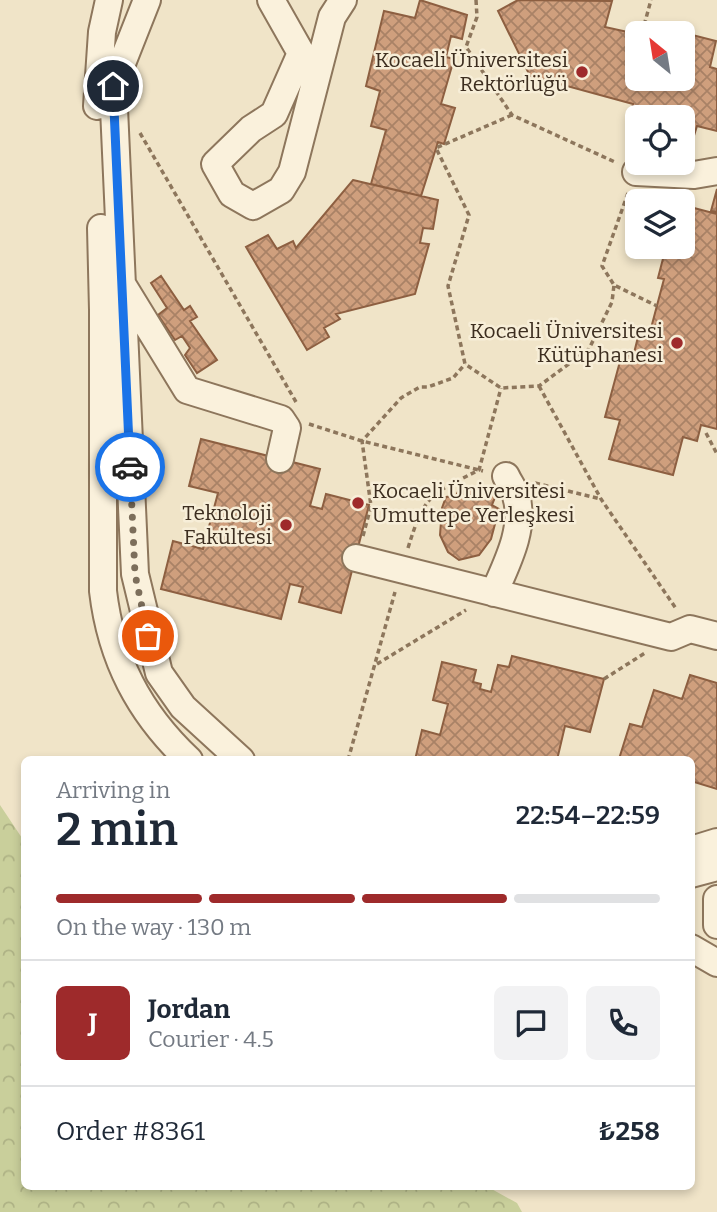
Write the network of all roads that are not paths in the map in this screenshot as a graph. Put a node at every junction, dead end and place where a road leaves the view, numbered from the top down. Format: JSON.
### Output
{"nodes":[{"id":1,"x":109,"y":0,"type":"edge"},
{"id":2,"x":147,"y":0,"type":"edge"},
{"id":3,"x":271,"y":0,"type":"edge"},
{"id":4,"x":343,"y":0,"type":"edge"},
{"id":5,"x":717,"y":171,"type":"edge"},
{"id":6,"x":695,"y":175,"type":"edge"},
{"id":7,"x":121,"y":282,"type":"junction"},
{"id":8,"x":280,"y":459,"type":"dead end"},
{"id":9,"x":506,"y":476,"type":"road end"},
{"id":10,"x":356,"y":558,"type":"road end"},
{"id":11,"x":494,"y":593,"type":"junction"},
{"id":12,"x":717,"y":636,"type":"edge"},
{"id":13,"x":185,"y":756,"type":"edge"},
{"id":14,"x":237,"y":756,"type":"edge"},
{"id":15,"x":717,"y":842,"type":"edge"},
{"id":16,"x":695,"y":849,"type":"edge"},
{"id":17,"x":717,"y":867,"type":"edge"},
{"id":18,"x":695,"y":873,"type":"edge"},
{"id":19,"x":717,"y":899,"type":"edge"},
{"id":20,"x":717,"y":925,"type":"edge"},
{"id":21,"x":695,"y":950,"type":"edge"},
{"id":22,"x":717,"y":963,"type":"edge"}],
"edges":[{"from":1,"to":13,"type":"lane"},
{"from":2,"to":7,"type":"lane"},
{"from":3,"to":4,"type":"lane"},
{"from":5,"to":6,"type":"lane"},
{"from":7,"to":8,"type":"lane"},
{"from":7,"to":14,"type":"lane"},
{"from":9,"to":11,"type":"lane"},
{"from":10,"to":11,"type":"lane"},
{"from":11,"to":12,"type":"lane"},
{"from":15,"to":16,"type":"lane"},
{"from":17,"to":18,"type":"lane"},
{"from":19,"to":20,"type":"lane"},
{"from":21,"to":22,"type":"lane"}]}
